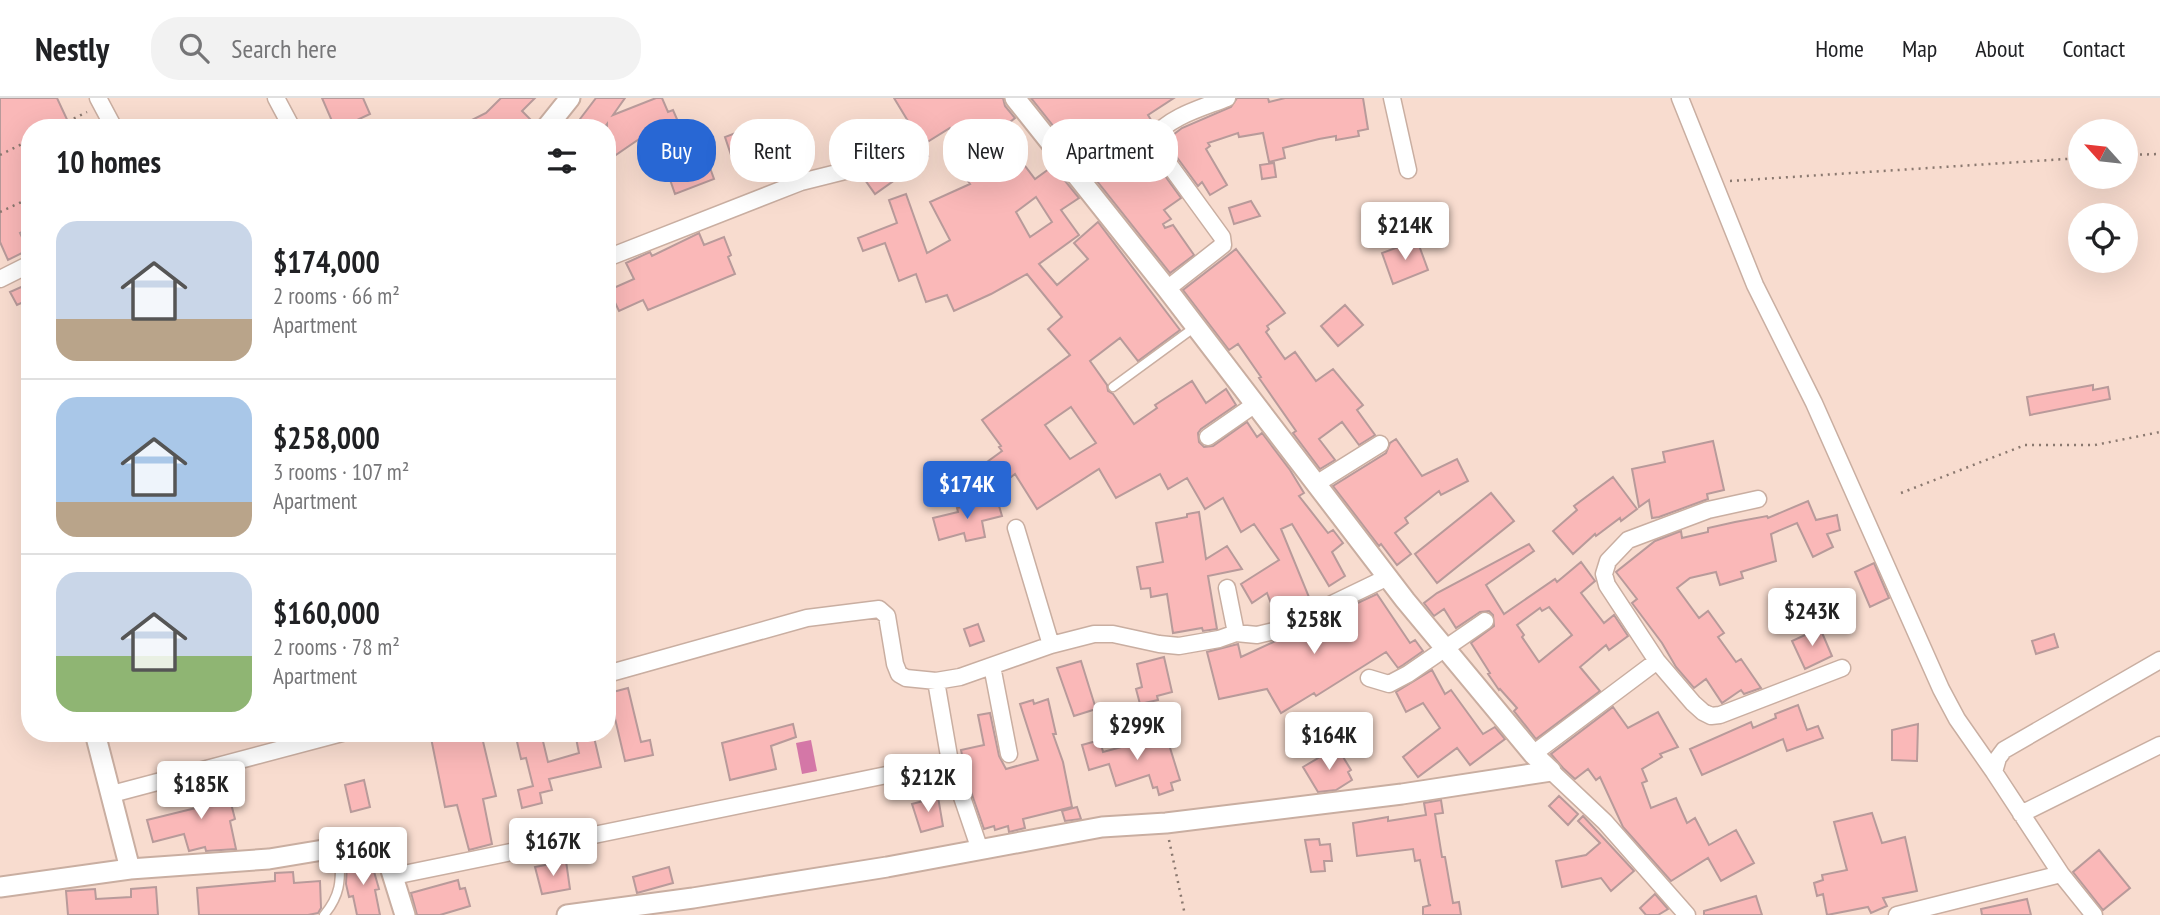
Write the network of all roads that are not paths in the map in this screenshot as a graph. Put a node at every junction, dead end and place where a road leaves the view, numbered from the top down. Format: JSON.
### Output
{"nodes":[{"id":1,"x":276,"y":98,"type":"edge"},
{"id":2,"x":570,"y":98,"type":"edge"},
{"id":3,"x":1015,"y":98,"type":"edge"},
{"id":4,"x":1227,"y":98,"type":"edge"},
{"id":5,"x":1392,"y":98,"type":"edge"},
{"id":6,"x":1680,"y":98,"type":"edge"},
{"id":7,"x":100,"y":102,"type":"edge"},
{"id":8,"x":109,"y":119,"type":"edge"},
{"id":9,"x":287,"y":119,"type":"edge"},
{"id":10,"x":553,"y":119,"type":"edge"},
{"id":11,"x":1408,"y":170,"type":"dead end"},
{"id":12,"x":829,"y":175,"type":"edge"},
{"id":13,"x":616,"y":254,"type":"edge"},
{"id":14,"x":21,"y":268,"type":"edge"},
{"id":15,"x":0,"y":279,"type":"edge"},
{"id":16,"x":1167,"y":289,"type":"junction"},
{"id":17,"x":1195,"y":327,"type":"junction"},
{"id":18,"x":1113,"y":387,"type":"dead end"},
{"id":19,"x":1254,"y":405,"type":"junction"},
{"id":20,"x":1208,"y":437,"type":"dead end"},
{"id":21,"x":1380,"y":444,"type":"dead end"},
{"id":22,"x":1316,"y":484,"type":"junction"},
{"id":23,"x":1758,"y":499,"type":"dead end"},
{"id":24,"x":1016,"y":528,"type":"dead end"},
{"id":25,"x":1388,"y":578,"type":"junction"},
{"id":26,"x":1227,"y":588,"type":"dead end"},
{"id":27,"x":1485,"y":621,"type":"dead end"},
{"id":28,"x":1236,"y":632,"type":"junction"},
{"id":29,"x":1051,"y":645,"type":"junction"},
{"id":30,"x":1445,"y":649,"type":"junction"},
{"id":31,"x":2160,"y":660,"type":"edge"},
{"id":32,"x":1657,"y":661,"type":"junction"},
{"id":33,"x":992,"y":666,"type":"junction"},
{"id":34,"x":1842,"y":668,"type":"dead end"},
{"id":35,"x":616,"y":671,"type":"edge"},
{"id":36,"x":1369,"y":678,"type":"dead end"},
{"id":37,"x":936,"y":681,"type":"junction"},
{"id":38,"x":98,"y":742,"type":"edge"},
{"id":39,"x":308,"y":742,"type":"edge"},
{"id":40,"x":2160,"y":745,"type":"edge"},
{"id":41,"x":1009,"y":754,"type":"dead end"},
{"id":42,"x":1533,"y":754,"type":"junction"},
{"id":43,"x":950,"y":762,"type":"junction"},
{"id":44,"x":1551,"y":771,"type":"junction"},
{"id":45,"x":1994,"y":772,"type":"junction"},
{"id":46,"x":112,"y":794,"type":"junction"},
{"id":47,"x":2021,"y":814,"type":"junction"},
{"id":48,"x":340,"y":848,"type":"junction"},
{"id":49,"x":980,"y":850,"type":"junction"},
{"id":50,"x":130,"y":869,"type":"junction"},
{"id":51,"x":2062,"y":874,"type":"junction"},
{"id":52,"x":394,"y":876,"type":"junction"},
{"id":53,"x":0,"y":887,"type":"edge"},
{"id":54,"x":324,"y":915,"type":"edge"},
{"id":55,"x":405,"y":915,"type":"edge"},
{"id":56,"x":567,"y":915,"type":"edge"},
{"id":57,"x":1687,"y":915,"type":"edge"},
{"id":58,"x":1897,"y":915,"type":"edge"},
{"id":59,"x":2094,"y":915,"type":"edge"}],
"edges":[{"from":1,"to":9,"type":"street"},
{"from":2,"to":10,"type":"street"},
{"from":3,"to":16,"type":"street"},
{"from":4,"to":16,"type":"street"},
{"from":5,"to":11,"type":"street"},
{"from":6,"to":45,"type":"street"},
{"from":7,"to":8,"type":"street"},
{"from":12,"to":13,"type":"street"},
{"from":14,"to":15,"type":"street"},
{"from":16,"to":17,"type":"street"},
{"from":17,"to":18,"type":"lane"},
{"from":17,"to":19,"type":"street"},
{"from":19,"to":20,"type":"street"},
{"from":19,"to":22,"type":"street"},
{"from":21,"to":22,"type":"street"},
{"from":22,"to":25,"type":"street"},
{"from":23,"to":32,"type":"street"},
{"from":24,"to":29,"type":"street"},
{"from":25,"to":28,"type":"street"},
{"from":25,"to":30,"type":"street"},
{"from":26,"to":28,"type":"street"},
{"from":27,"to":30,"type":"street"},
{"from":28,"to":29,"type":"street"},
{"from":29,"to":33,"type":"street"},
{"from":30,"to":36,"type":"street"},
{"from":30,"to":42,"type":"street"},
{"from":31,"to":45,"type":"street"},
{"from":32,"to":34,"type":"street"},
{"from":32,"to":42,"type":"street"},
{"from":33,"to":37,"type":"street"},
{"from":33,"to":41,"type":"street"},
{"from":35,"to":37,"type":"street"},
{"from":37,"to":43,"type":"street"},
{"from":38,"to":46,"type":"street"},
{"from":39,"to":46,"type":"street"},
{"from":40,"to":47,"type":"street"},
{"from":42,"to":44,"type":"street"},
{"from":43,"to":49,"type":"street"},
{"from":43,"to":52,"type":"street"},
{"from":44,"to":49,"type":"street"},
{"from":44,"to":57,"type":"street"},
{"from":45,"to":47,"type":"street"},
{"from":46,"to":50,"type":"street"},
{"from":47,"to":51,"type":"street"},
{"from":48,"to":50,"type":"street"},
{"from":48,"to":52,"type":"street"},
{"from":48,"to":54,"type":"lane"},
{"from":49,"to":56,"type":"street"},
{"from":50,"to":53,"type":"street"},
{"from":51,"to":58,"type":"street"},
{"from":51,"to":59,"type":"street"},
{"from":52,"to":55,"type":"street"}]}
